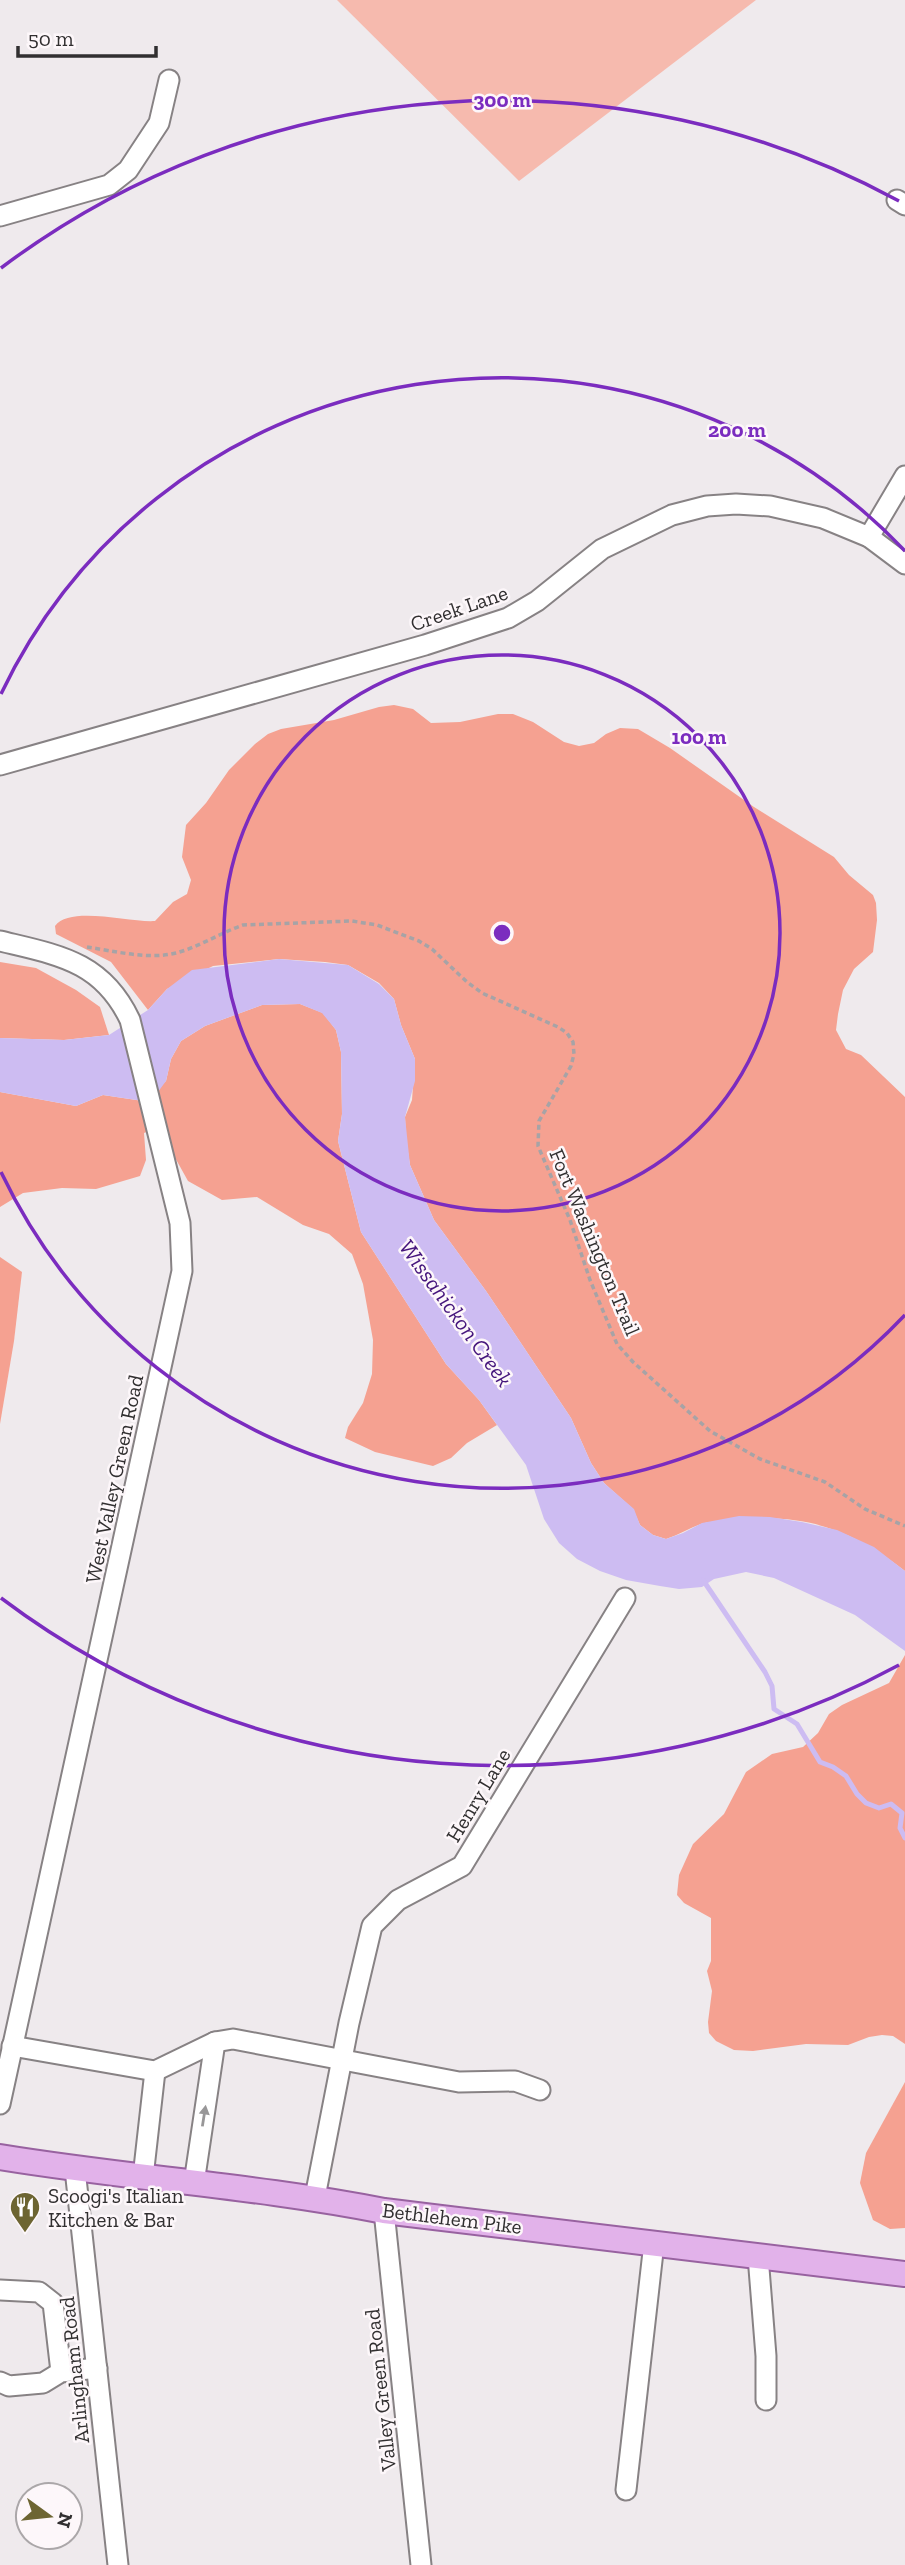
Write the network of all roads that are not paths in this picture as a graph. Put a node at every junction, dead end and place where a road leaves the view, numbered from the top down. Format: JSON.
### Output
{"nodes":[{"id":1,"x":169,"y":80,"type":"dead end"},
{"id":2,"x":0,"y":216,"type":"edge"},
{"id":3,"x":905,"y":476,"type":"edge"},
{"id":4,"x":869,"y":537,"type":"junction"},
{"id":5,"x":905,"y":564,"type":"edge"},
{"id":6,"x":0,"y":765,"type":"edge"},
{"id":7,"x":0,"y":941,"type":"edge"},
{"id":8,"x":625,"y":1598,"type":"dead end"},
{"id":9,"x":215,"y":2042,"type":"junction"},
{"id":10,"x":12,"y":2046,"type":"junction"},
{"id":11,"x":343,"y":2061,"type":"junction"},
{"id":12,"x":155,"y":2071,"type":"junction"},
{"id":13,"x":540,"y":2090,"type":"dead end"},
{"id":14,"x":0,"y":2104,"type":"edge"},
{"id":15,"x":0,"y":2157,"type":"edge"},
{"id":16,"x":75,"y":2169,"type":"junction"},
{"id":17,"x":143,"y":2177,"type":"junction"},
{"id":18,"x":194,"y":2183,"type":"junction"},
{"id":19,"x":314,"y":2197,"type":"junction"},
{"id":20,"x":384,"y":2211,"type":"junction"},
{"id":21,"x":654,"y":2243,"type":"junction"},
{"id":22,"x":758,"y":2256,"type":"junction"},
{"id":23,"x":905,"y":2274,"type":"edge"},
{"id":24,"x":0,"y":2290,"type":"edge"},
{"id":25,"x":97,"y":2368,"type":"junction"},
{"id":26,"x":61,"y":2372,"type":"junction"},
{"id":27,"x":0,"y":2382,"type":"edge"},
{"id":28,"x":765,"y":2400,"type":"dead end"},
{"id":29,"x":626,"y":2490,"type":"dead end"},
{"id":30,"x":118,"y":2565,"type":"edge"},
{"id":31,"x":421,"y":2565,"type":"edge"}],
"edges":[{"from":1,"to":2,"type":"street"},
{"from":3,"to":4,"type":"street"},
{"from":4,"to":5,"type":"street","name":"Creek Lane"},
{"from":4,"to":6,"type":"street","name":"Creek Lane"},
{"from":7,"to":10,"type":"street","name":"West Valley Green Road"},
{"from":8,"to":11,"type":"street","name":"Henry Lane"},
{"from":9,"to":11,"type":"street"},
{"from":9,"to":12,"type":"street"},
{"from":18,"to":9,"type":"street","one_way":true},
{"from":10,"to":12,"type":"street"},
{"from":10,"to":14,"type":"street","name":"West Valley Green Road"},
{"from":11,"to":13,"type":"street"},
{"from":11,"to":19,"type":"street","name":"Henry Lane"},
{"from":12,"to":17,"type":"street"},
{"from":15,"to":16,"type":"main road","name":"Bethlehem Pike"},
{"from":16,"to":17,"type":"main road","name":"Bethlehem Pike"},
{"from":16,"to":25,"type":"street","name":"Arlingham Road"},
{"from":17,"to":18,"type":"main road","name":"Bethlehem Pike"},
{"from":18,"to":19,"type":"main road","name":"Bethlehem Pike"},
{"from":19,"to":20,"type":"main road","name":"Bethlehem Pike"},
{"from":20,"to":21,"type":"main road","name":"Bethlehem Pike"},
{"from":20,"to":31,"type":"street","name":"Valley Green Road"},
{"from":21,"to":22,"type":"main road","name":"Bethlehem Pike"},
{"from":21,"to":29,"type":"street"},
{"from":22,"to":23,"type":"main road","name":"Bethlehem Pike"},
{"from":22,"to":28,"type":"street"},
{"from":24,"to":26,"type":"street"},
{"from":25,"to":26,"type":"street"},
{"from":25,"to":30,"type":"street","name":"Arlingham Road"},
{"from":26,"to":27,"type":"street"}]}
